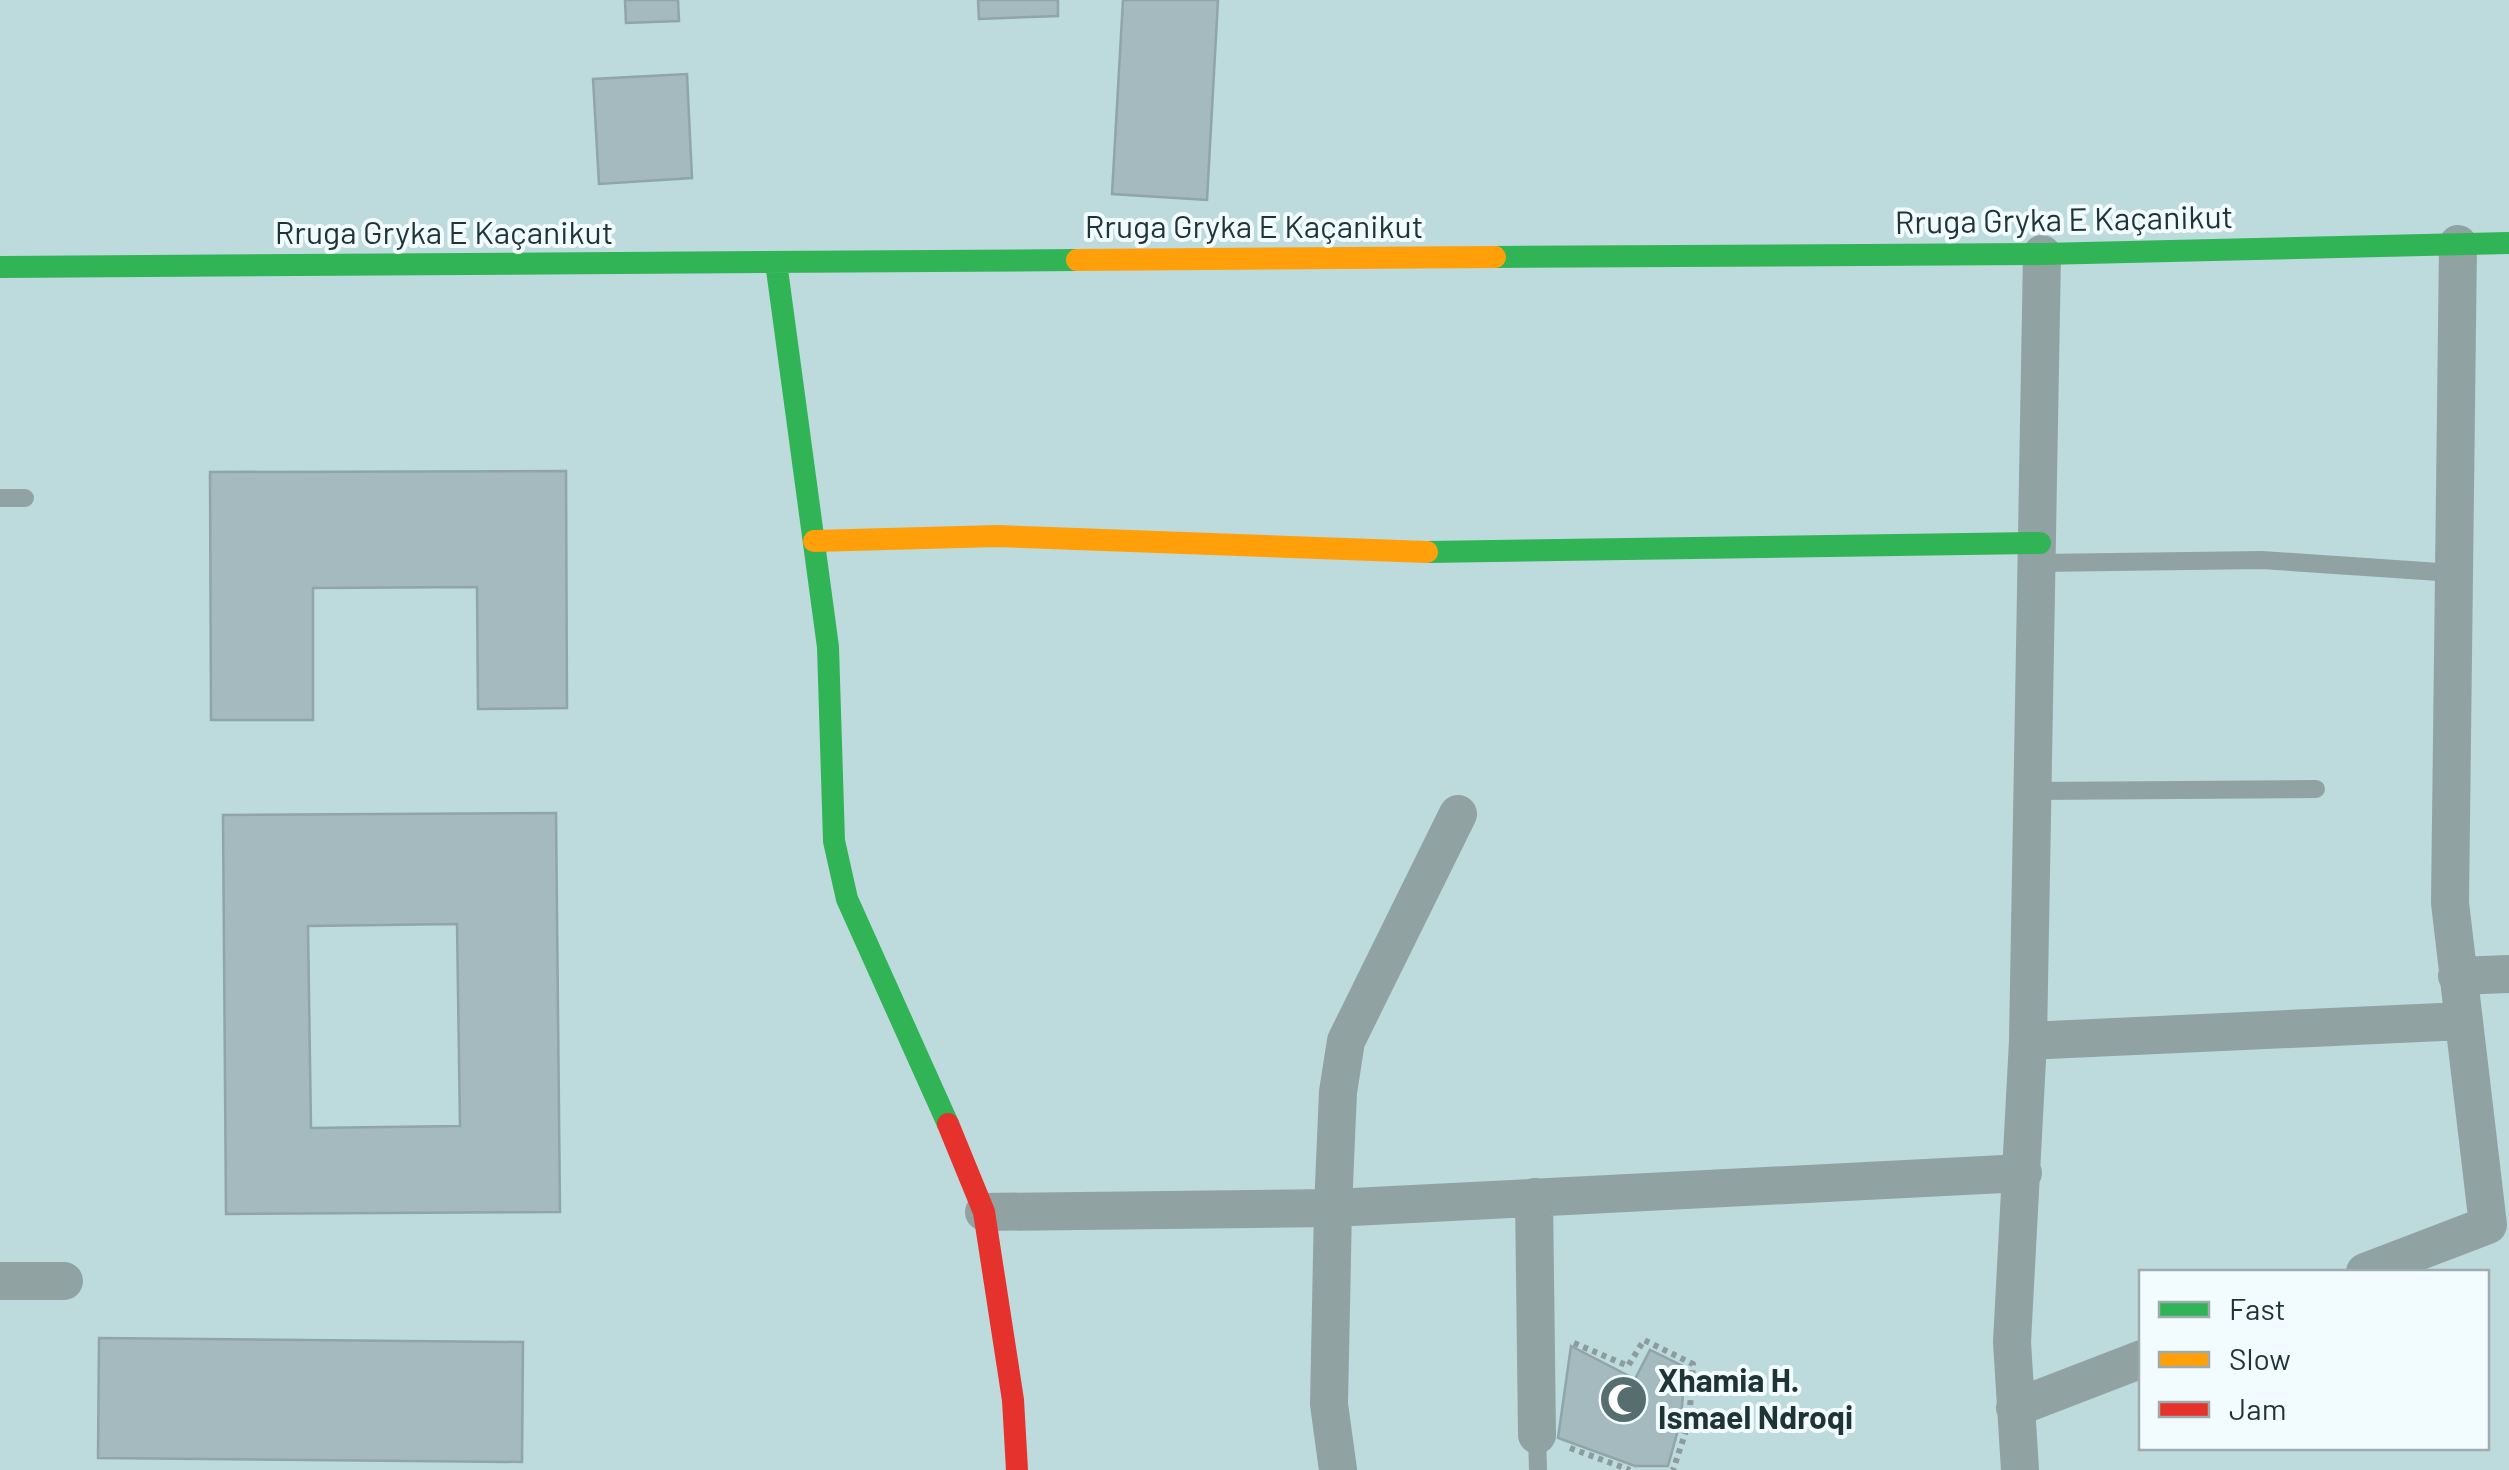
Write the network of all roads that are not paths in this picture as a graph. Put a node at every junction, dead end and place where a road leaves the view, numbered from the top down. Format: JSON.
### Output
{"nodes":[{"id":1,"x":2509,"y":243,"type":"edge"},
{"id":2,"x":2458,"y":244,"type":"junction"},
{"id":3,"x":2042,"y":254,"type":"junction"},
{"id":4,"x":776,"y":262,"type":"junction"},
{"id":5,"x":0,"y":268,"type":"edge"},
{"id":6,"x":0,"y":498,"type":"edge"},
{"id":7,"x":25,"y":498,"type":"dead end"},
{"id":8,"x":814,"y":541,"type":"junction"},
{"id":9,"x":2039,"y":553,"type":"junction"},
{"id":10,"x":2454,"y":572,"type":"junction"},
{"id":11,"x":2034,"y":790,"type":"junction"},
{"id":12,"x":2316,"y":790,"type":"dead end"},
{"id":13,"x":1458,"y":814,"type":"dead end"},
{"id":14,"x":2509,"y":974,"type":"edge"},
{"id":15,"x":2457,"y":976,"type":"junction"},
{"id":16,"x":2463,"y":1021,"type":"junction"},
{"id":17,"x":2028,"y":1042,"type":"junction"},
{"id":18,"x":2023,"y":1173,"type":"junction"},
{"id":19,"x":1534,"y":1197,"type":"junction"},
{"id":20,"x":1332,"y":1208,"type":"junction"},
{"id":21,"x":984,"y":1212,"type":"junction"},
{"id":22,"x":2370,"y":1270,"type":"edge"},
{"id":23,"x":0,"y":1281,"type":"edge"},
{"id":24,"x":64,"y":1281,"type":"dead end"},
{"id":25,"x":2139,"y":1360,"type":"edge"},
{"id":26,"x":2015,"y":1408,"type":"junction"},
{"id":27,"x":1538,"y":1453,"type":"edge"},
{"id":28,"x":1018,"y":1470,"type":"edge"},
{"id":29,"x":1338,"y":1470,"type":"edge"},
{"id":30,"x":2020,"y":1470,"type":"edge"}],
"edges":[{"from":1,"to":2,"type":"street","name":"Rruga Gryka E Kaçanikut"},
{"from":2,"to":3,"type":"street","name":"Rruga Gryka E Kaçanikut"},
{"from":2,"to":10,"type":"street"},
{"from":3,"to":4,"type":"street","name":"Rruga Gryka E Kaçanikut"},
{"from":3,"to":9,"type":"street"},
{"from":4,"to":5,"type":"street","name":"Rruga Gryka E Kaçanikut"},
{"from":4,"to":8,"type":"street"},
{"from":6,"to":7,"type":"lane"},
{"from":8,"to":9,"type":"street"},
{"from":8,"to":21,"type":"street"},
{"from":9,"to":10,"type":"lane"},
{"from":9,"to":11,"type":"street"},
{"from":10,"to":15,"type":"street"},
{"from":11,"to":12,"type":"lane"},
{"from":11,"to":17,"type":"street"},
{"from":13,"to":20,"type":"street"},
{"from":14,"to":15,"type":"street"},
{"from":15,"to":16,"type":"street"},
{"from":16,"to":17,"type":"street"},
{"from":16,"to":22,"type":"street"},
{"from":17,"to":18,"type":"street"},
{"from":18,"to":19,"type":"street"},
{"from":18,"to":26,"type":"street"},
{"from":19,"to":20,"type":"street"},
{"from":19,"to":27,"type":"street"},
{"from":20,"to":21,"type":"street"},
{"from":20,"to":29,"type":"street"},
{"from":21,"to":28,"type":"street"},
{"from":23,"to":24,"type":"street"},
{"from":25,"to":26,"type":"street"},
{"from":26,"to":30,"type":"street"}]}
